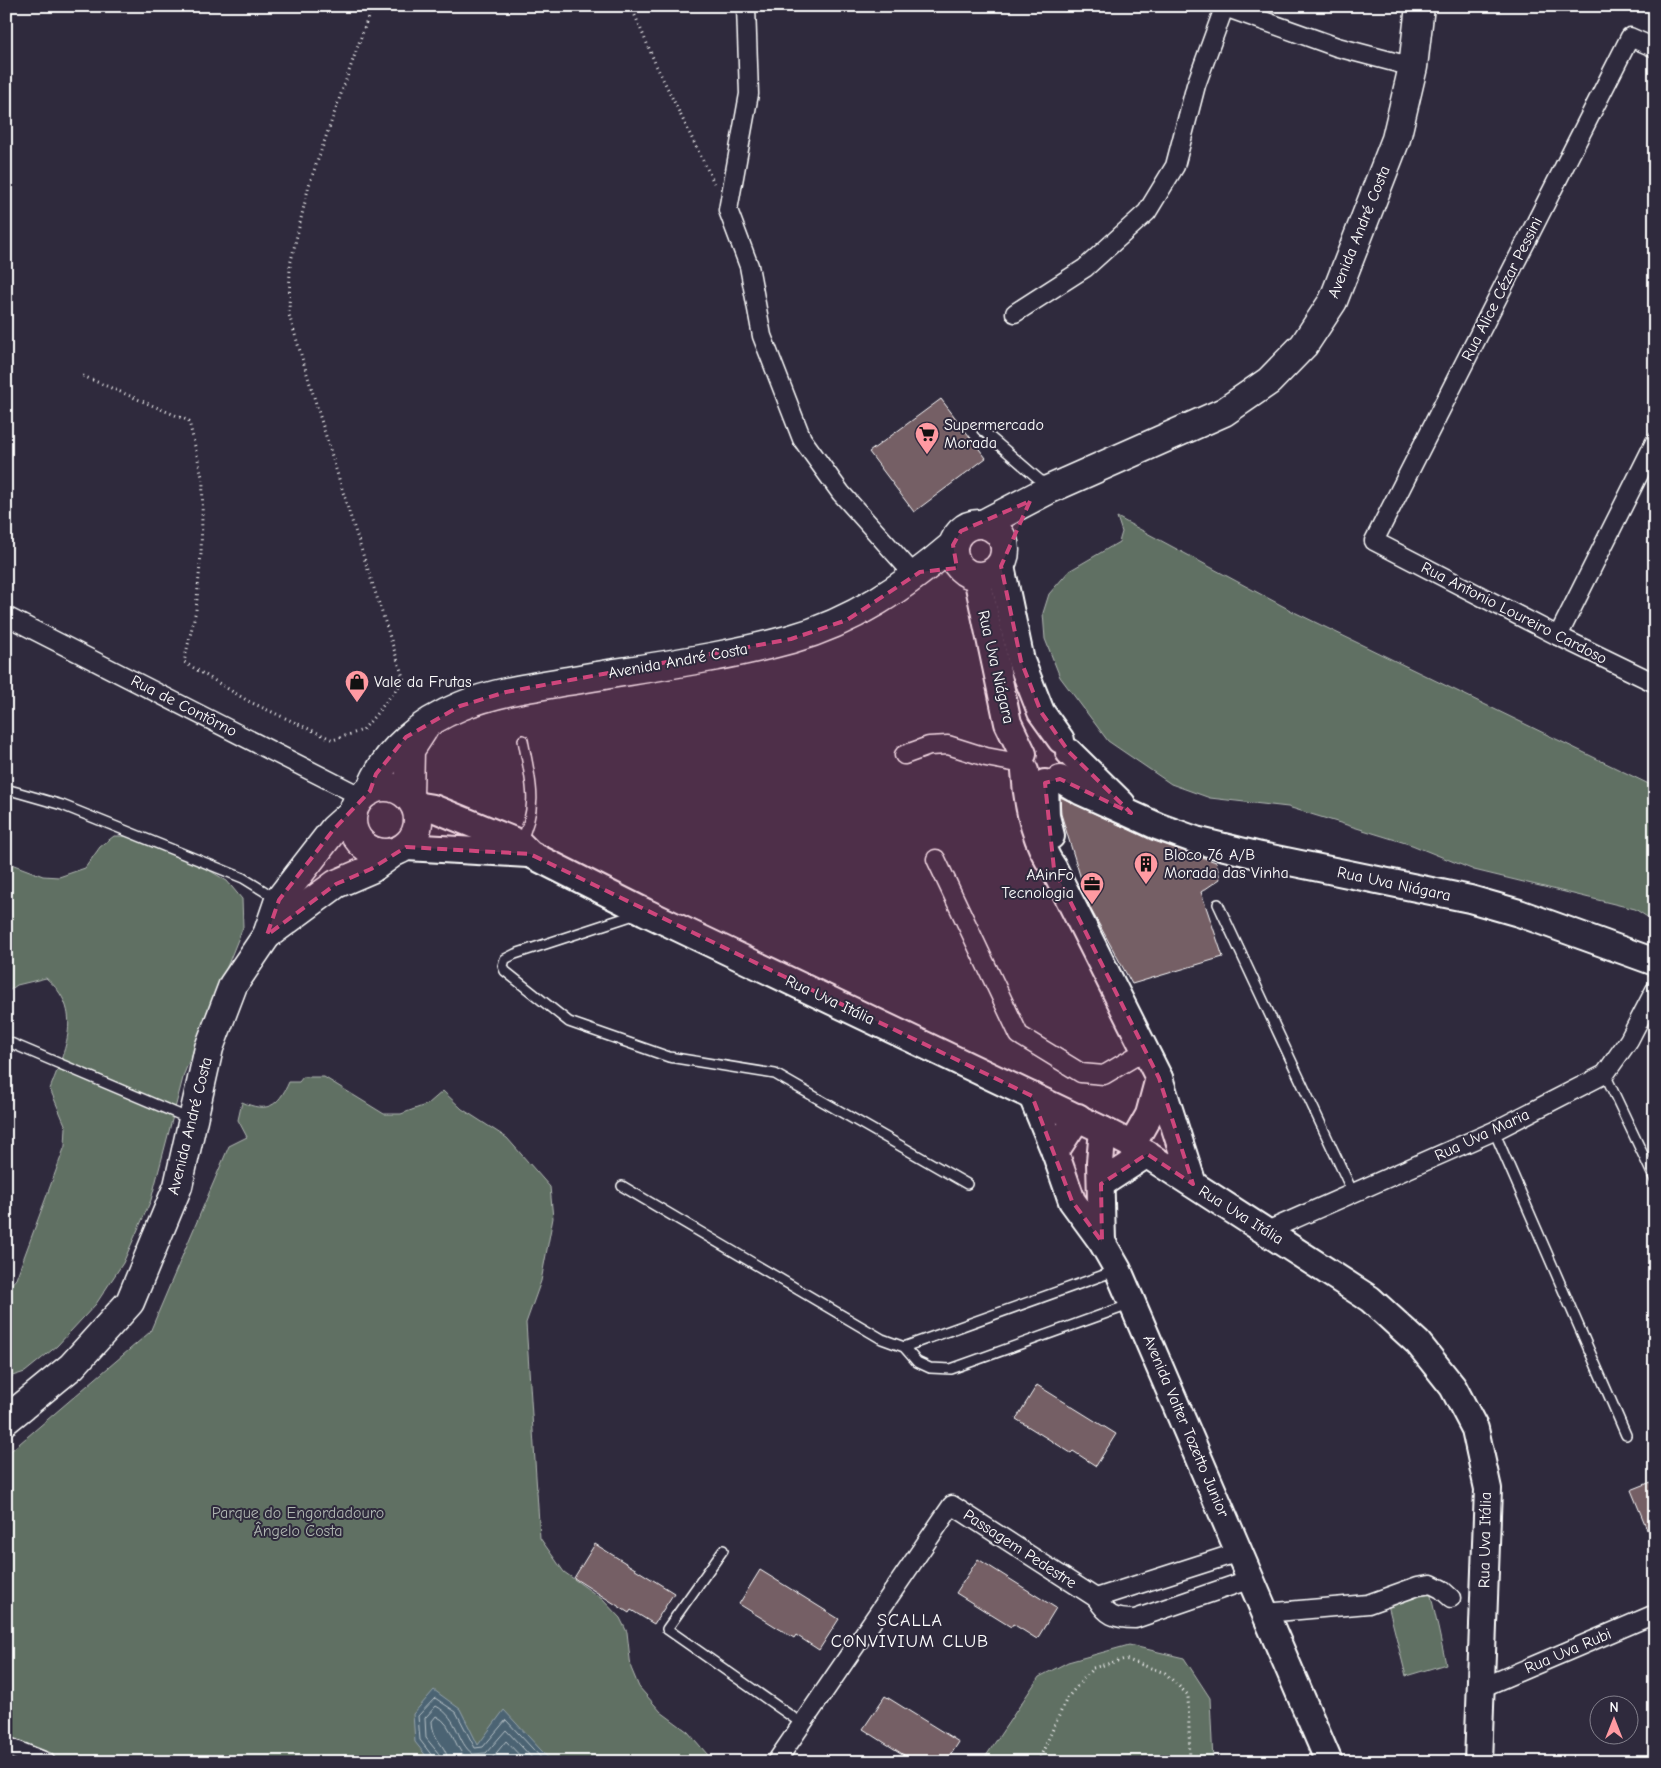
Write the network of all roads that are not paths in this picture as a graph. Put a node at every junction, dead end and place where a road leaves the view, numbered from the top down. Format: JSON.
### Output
{"nodes":[{"id":1,"x":746,"y":6,"type":"edge"},
{"id":2,"x":1420,"y":6,"type":"edge"},
{"id":3,"x":1223,"y":7,"type":"edge"},
{"id":4,"x":1655,"y":48,"type":"edge"},
{"id":5,"x":1413,"y":68,"type":"junction"},
{"id":6,"x":1014,"y":313,"type":"dead end"},
{"id":7,"x":982,"y":430,"type":"dead end"},
{"id":8,"x":1655,"y":442,"type":"edge"},
{"id":9,"x":1040,"y":495,"type":"junction"},
{"id":10,"x":983,"y":524,"type":"junction"},
{"id":11,"x":1374,"y":541,"type":"joint"},
{"id":12,"x":979,"y":563,"type":"junction"},
{"id":13,"x":918,"y":574,"type":"junction"},
{"id":14,"x":6,"y":616,"type":"edge"},
{"id":15,"x":1558,"y":636,"type":"junction"},
{"id":16,"x":1655,"y":683,"type":"edge"},
{"id":17,"x":427,"y":725,"type":"junction"},
{"id":18,"x":523,"y":740,"type":"dead end"},
{"id":19,"x":1065,"y":746,"type":"junction"},
{"id":20,"x":904,"y":755,"type":"dead end"},
{"id":21,"x":1035,"y":770,"type":"junction"},
{"id":22,"x":6,"y":789,"type":"edge"},
{"id":23,"x":362,"y":800,"type":"junction"},
{"id":24,"x":412,"y":801,"type":"junction"},
{"id":25,"x":1131,"y":813,"type":"junction"},
{"id":26,"x":399,"y":850,"type":"junction"},
{"id":27,"x":521,"y":850,"type":"junction"},
{"id":28,"x":936,"y":859,"type":"dead end"},
{"id":29,"x":279,"y":900,"type":"junction"},
{"id":30,"x":1218,"y":904,"type":"dead end"},
{"id":31,"x":645,"y":912,"type":"junction"},
{"id":32,"x":267,"y":934,"type":"junction"},
{"id":33,"x":1655,"y":962,"type":"edge"},
{"id":34,"x":1655,"y":990,"type":"edge"},
{"id":35,"x":6,"y":1041,"type":"edge"},
{"id":36,"x":1146,"y":1050,"type":"junction"},
{"id":37,"x":1605,"y":1074,"type":"junction"},
{"id":38,"x":1159,"y":1078,"type":"junction"},
{"id":39,"x":1032,"y":1096,"type":"junction"},
{"id":40,"x":1078,"y":1117,"type":"junction"},
{"id":41,"x":193,"y":1120,"type":"junction"},
{"id":42,"x":1103,"y":1130,"type":"junction"},
{"id":43,"x":1494,"y":1131,"type":"junction"},
{"id":44,"x":1139,"y":1149,"type":"junction"},
{"id":45,"x":1055,"y":1152,"type":"junction"},
{"id":46,"x":1655,"y":1180,"type":"edge"},
{"id":47,"x":967,"y":1184,"type":"dead end"},
{"id":48,"x":1101,"y":1184,"type":"junction"},
{"id":49,"x":1193,"y":1184,"type":"junction"},
{"id":50,"x":622,"y":1186,"type":"dead end"},
{"id":51,"x":1353,"y":1193,"type":"junction"},
{"id":52,"x":1267,"y":1231,"type":"junction"},
{"id":53,"x":1102,"y":1242,"type":"junction"},
{"id":54,"x":1118,"y":1270,"type":"junction"},
{"id":55,"x":1133,"y":1304,"type":"junction"},
{"id":56,"x":904,"y":1348,"type":"junction"},
{"id":57,"x":6,"y":1420,"type":"edge"},
{"id":58,"x":1626,"y":1435,"type":"dead end"},
{"id":59,"x":723,"y":1550,"type":"dead end"},
{"id":60,"x":1239,"y":1552,"type":"junction"},
{"id":61,"x":1251,"y":1579,"type":"junction"},
{"id":62,"x":1096,"y":1598,"type":"junction"},
{"id":63,"x":1451,"y":1598,"type":"dead end"},
{"id":64,"x":1265,"y":1613,"type":"junction"},
{"id":65,"x":1655,"y":1614,"type":"edge"},
{"id":66,"x":1481,"y":1688,"type":"junction"},
{"id":67,"x":801,"y":1723,"type":"junction"},
{"id":68,"x":6,"y":1746,"type":"edge"},
{"id":69,"x":46,"y":1762,"type":"edge"},
{"id":70,"x":776,"y":1762,"type":"edge"},
{"id":71,"x":1329,"y":1762,"type":"edge"},
{"id":72,"x":1478,"y":1762,"type":"edge"}],
"edges":[{"from":1,"to":13,"type":"street"},
{"from":2,"to":5,"type":"main road","name":"Avenida André Costa"},
{"from":3,"to":5,"type":"street"},
{"from":3,"to":6,"type":"street"},
{"from":4,"to":11,"type":"street","name":"Rua Alice Cézar Pessini"},
{"from":5,"to":9,"type":"main road","name":"Avenida André Costa"},
{"from":7,"to":9,"type":"lane"},
{"from":8,"to":15,"type":"street"},
{"from":9,"to":10,"type":"main road","name":"Avenida André Costa"},
{"from":9,"to":12,"type":"main road"},
{"from":10,"to":12,"type":"main road","name":"Avenida André Costa"},
{"from":10,"to":12,"type":"main road"},
{"from":11,"to":15,"type":"street","name":"Rua Antonio Loureiro Cardoso"},
{"from":12,"to":13,"type":"main road","name":"Avenida André Costa"},
{"from":12,"to":19,"type":"street","name":"Rua Uva Niágara"},
{"from":12,"to":21,"type":"street","name":"Rua Uva Niágara"},
{"from":13,"to":17,"type":"main road","name":"Avenida André Costa"},
{"from":14,"to":23,"type":"street","name":"Rua de Contôrno"},
{"from":15,"to":16,"type":"street","name":"Rua Antonio Loureiro Cardoso"},
{"from":17,"to":23,"type":"main road","name":"Avenida André Costa"},
{"from":17,"to":24,"type":"main road","name":"Avenida André Costa"},
{"from":18,"to":27,"type":"lane"},
{"from":19,"to":21,"type":"street"},
{"from":19,"to":21,"type":"street"},
{"from":19,"to":25,"type":"street","name":"Rua Uva Niágara"},
{"from":20,"to":21,"type":"street"},
{"from":21,"to":25,"type":"street","name":"Rua Uva Niágara"},
{"from":21,"to":36,"type":"street","name":"Rua Uva Itália"},
{"from":22,"to":29,"type":"lane"},
{"from":23,"to":24,"type":"main road"},
{"from":23,"to":26,"type":"main road"},
{"from":23,"to":29,"type":"main road","name":"Avenida André Costa"},
{"from":24,"to":26,"type":"main road"},
{"from":24,"to":27,"type":"street","name":"Rua Uva Itália"},
{"from":25,"to":33,"type":"street","name":"Rua Uva Niágara"},
{"from":26,"to":27,"type":"street","name":"Rua Uva Itália"},
{"from":26,"to":32,"type":"main road","name":"Avenida André Costa"},
{"from":27,"to":31,"type":"street","name":"Rua Uva Itália"},
{"from":28,"to":36,"type":"street"},
{"from":29,"to":32,"type":"main road","name":"Avenida André Costa"},
{"from":30,"to":51,"type":"lane"},
{"from":31,"to":39,"type":"street","name":"Rua Uva Itália"},
{"from":31,"to":47,"type":"lane"},
{"from":32,"to":41,"type":"main road","name":"Avenida André Costa"},
{"from":34,"to":37,"type":"street","name":"Rua Uva Maria"},
{"from":35,"to":41,"type":"lane"},
{"from":36,"to":38,"type":"street","name":"Rua Uva Itália"},
{"from":37,"to":43,"type":"street","name":"Rua Uva Maria"},
{"from":37,"to":46,"type":"lane"},
{"from":38,"to":44,"type":"street"},
{"from":38,"to":49,"type":"street","name":"Rua Uva Itália"},
{"from":39,"to":40,"type":"street","name":"Rua Uva Itália"},
{"from":39,"to":45,"type":"street","name":"Avenida Valter Tozetto Junior"},
{"from":40,"to":42,"type":"street","name":"Rua Uva Itália"},
{"from":40,"to":45,"type":"street"},
{"from":41,"to":57,"type":"main road","name":"Avenida André Costa"},
{"from":42,"to":44,"type":"street","name":"Rua Uva Itália"},
{"from":42,"to":48,"type":"street","name":"Avenida Valter Tozetto Junior"},
{"from":43,"to":51,"type":"street","name":"Rua Uva Maria"},
{"from":43,"to":58,"type":"lane"},
{"from":44,"to":48,"type":"street"},
{"from":44,"to":49,"type":"street","name":"Rua Uva Itália"},
{"from":45,"to":53,"type":"street","name":"Avenida Valter Tozetto Junior"},
{"from":48,"to":53,"type":"street","name":"Avenida Valter Tozetto Junior"},
{"from":49,"to":52,"type":"street","name":"Rua Uva Itália"},
{"from":50,"to":56,"type":"lane"},
{"from":51,"to":52,"type":"street","name":"Rua Uva Maria"},
{"from":52,"to":66,"type":"street","name":"Rua Uva Itália"},
{"from":53,"to":54,"type":"street","name":"Avenida Valter Tozetto Junior"},
{"from":54,"to":55,"type":"street","name":"Avenida Valter Tozetto Junior"},
{"from":54,"to":56,"type":"lane"},
{"from":55,"to":56,"type":"lane"},
{"from":55,"to":60,"type":"street","name":"Avenida Valter Tozetto Junior"},
{"from":59,"to":67,"type":"lane"},
{"from":60,"to":61,"type":"street","name":"Avenida Valter Tozetto Junior"},
{"from":60,"to":62,"type":"street"},
{"from":61,"to":62,"type":"street","name":"Passagem Pedestre"},
{"from":61,"to":64,"type":"street","name":"Avenida Valter Tozetto Junior"},
{"from":62,"to":67,"type":"street","name":"Passagem Pedestre"},
{"from":63,"to":64,"type":"street"},
{"from":64,"to":71,"type":"street","name":"Avenida Valter Tozetto Junior"},
{"from":65,"to":66,"type":"street","name":"Rua Uva Rubi"},
{"from":66,"to":72,"type":"street","name":"Rua Uva Itália"},
{"from":67,"to":70,"type":"street","name":"Passagem Pedestre"},
{"from":68,"to":69,"type":"street"}]}
